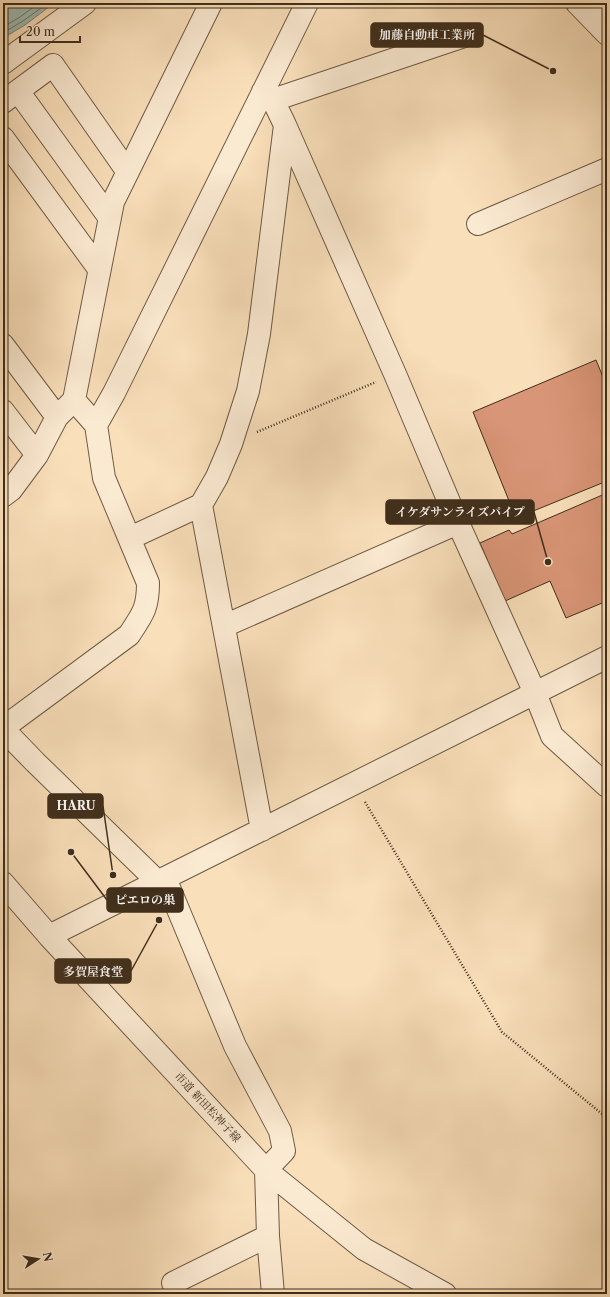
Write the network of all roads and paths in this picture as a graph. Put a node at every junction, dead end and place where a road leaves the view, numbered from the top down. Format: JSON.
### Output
{"nodes":[{"id":1,"x":84,"y":3,"type":"edge"},
{"id":2,"x":211,"y":3,"type":"edge"},
{"id":3,"x":307,"y":3,"type":"edge"},
{"id":4,"x":577,"y":3,"type":"edge"},
{"id":5,"x":607,"y":7,"type":"edge"},
{"id":6,"x":604,"y":31,"type":"edge"},
{"id":7,"x":466,"y":35,"type":"dead end"},
{"id":8,"x":3,"y":63,"type":"edge"},
{"id":9,"x":10,"y":96,"type":"edge"},
{"id":10,"x":268,"y":96,"type":"junction"},
{"id":11,"x":285,"y":125,"type":"junction"},
{"id":12,"x":3,"y":138,"type":"edge"},
{"id":13,"x":607,"y":169,"type":"edge"},
{"id":14,"x":127,"y":171,"type":"junction"},
{"id":15,"x":109,"y":217,"type":"junction"},
{"id":16,"x":478,"y":224,"type":"dead end"},
{"id":17,"x":99,"y":269,"type":"junction"},
{"id":18,"x":3,"y":345,"type":"edge"},
{"id":19,"x":395,"y":374,"type":"junction"},
{"id":20,"x":74,"y":400,"type":"junction"},
{"id":21,"x":3,"y":411,"type":"edge"},
{"id":22,"x":57,"y":418,"type":"junction"},
{"id":23,"x":96,"y":424,"type":"junction"},
{"id":24,"x":231,"y":444,"type":"junction"},
{"id":25,"x":36,"y":455,"type":"junction"},
{"id":26,"x":6,"y":489,"type":"edge"},
{"id":27,"x":201,"y":505,"type":"junction"},
{"id":28,"x":458,"y":522,"type":"junction"},
{"id":29,"x":130,"y":538,"type":"junction"},
{"id":30,"x":224,"y":626,"type":"junction"},
{"id":31,"x":607,"y":657,"type":"edge"},
{"id":32,"x":535,"y":693,"type":"junction"},
{"id":33,"x":3,"y":714,"type":"edge"},
{"id":34,"x":3,"y":727,"type":"edge"},
{"id":35,"x":355,"y":784,"type":"junction"},
{"id":36,"x":607,"y":786,"type":"edge"},
{"id":37,"x":262,"y":830,"type":"junction"},
{"id":38,"x":161,"y":880,"type":"junction"},
{"id":39,"x":3,"y":883,"type":"edge"},
{"id":40,"x":49,"y":936,"type":"junction"},
{"id":41,"x":607,"y":1118,"type":"edge"},
{"id":42,"x":266,"y":1170,"type":"junction"},
{"id":43,"x":268,"y":1236,"type":"junction"},
{"id":44,"x":178,"y":1294,"type":"edge"},
{"id":45,"x":273,"y":1294,"type":"edge"},
{"id":46,"x":445,"y":1294,"type":"edge"}],
"edges":[{"from":1,"to":8,"type":"street"},
{"from":2,"to":14,"type":"street"},
{"from":3,"to":10,"type":"street"},
{"from":4,"to":6,"type":"street"},
{"from":5,"to":6,"type":"street"},
{"from":7,"to":10,"type":"street"},
{"from":9,"to":14,"type":"street"},
{"from":9,"to":15,"type":"street"},
{"from":10,"to":11,"type":"street"},
{"from":10,"to":23,"type":"street"},
{"from":11,"to":19,"type":"street"},
{"from":11,"to":24,"type":"street"},
{"from":12,"to":17,"type":"street"},
{"from":13,"to":16,"type":"street"},
{"from":14,"to":15,"type":"street"},
{"from":15,"to":17,"type":"street"},
{"from":17,"to":20,"type":"street"},
{"from":18,"to":22,"type":"street"},
{"from":19,"to":24,"type":"path"},
{"from":19,"to":28,"type":"street"},
{"from":20,"to":22,"type":"street"},
{"from":20,"to":23,"type":"street"},
{"from":21,"to":25,"type":"street"},
{"from":22,"to":25,"type":"street"},
{"from":23,"to":29,"type":"street"},
{"from":24,"to":27,"type":"street"},
{"from":25,"to":26,"type":"street"},
{"from":27,"to":29,"type":"street"},
{"from":27,"to":30,"type":"street"},
{"from":28,"to":30,"type":"street"},
{"from":28,"to":32,"type":"street"},
{"from":29,"to":34,"type":"street"},
{"from":30,"to":37,"type":"street"},
{"from":31,"to":32,"type":"street"},
{"from":32,"to":35,"type":"street"},
{"from":32,"to":36,"type":"street"},
{"from":33,"to":34,"type":"street"},
{"from":34,"to":38,"type":"street"},
{"from":35,"to":37,"type":"street"},
{"from":35,"to":41,"type":"path"},
{"from":37,"to":38,"type":"street"},
{"from":38,"to":40,"type":"street"},
{"from":38,"to":42,"type":"street"},
{"from":39,"to":40,"type":"street","name":"市道 新田松神子線"},
{"from":40,"to":42,"type":"street","name":"市道 新田松神子線"},
{"from":42,"to":43,"type":"street"},
{"from":42,"to":46,"type":"street","name":"市道 新田松神子線"},
{"from":43,"to":44,"type":"street"},
{"from":43,"to":45,"type":"street"}]}
